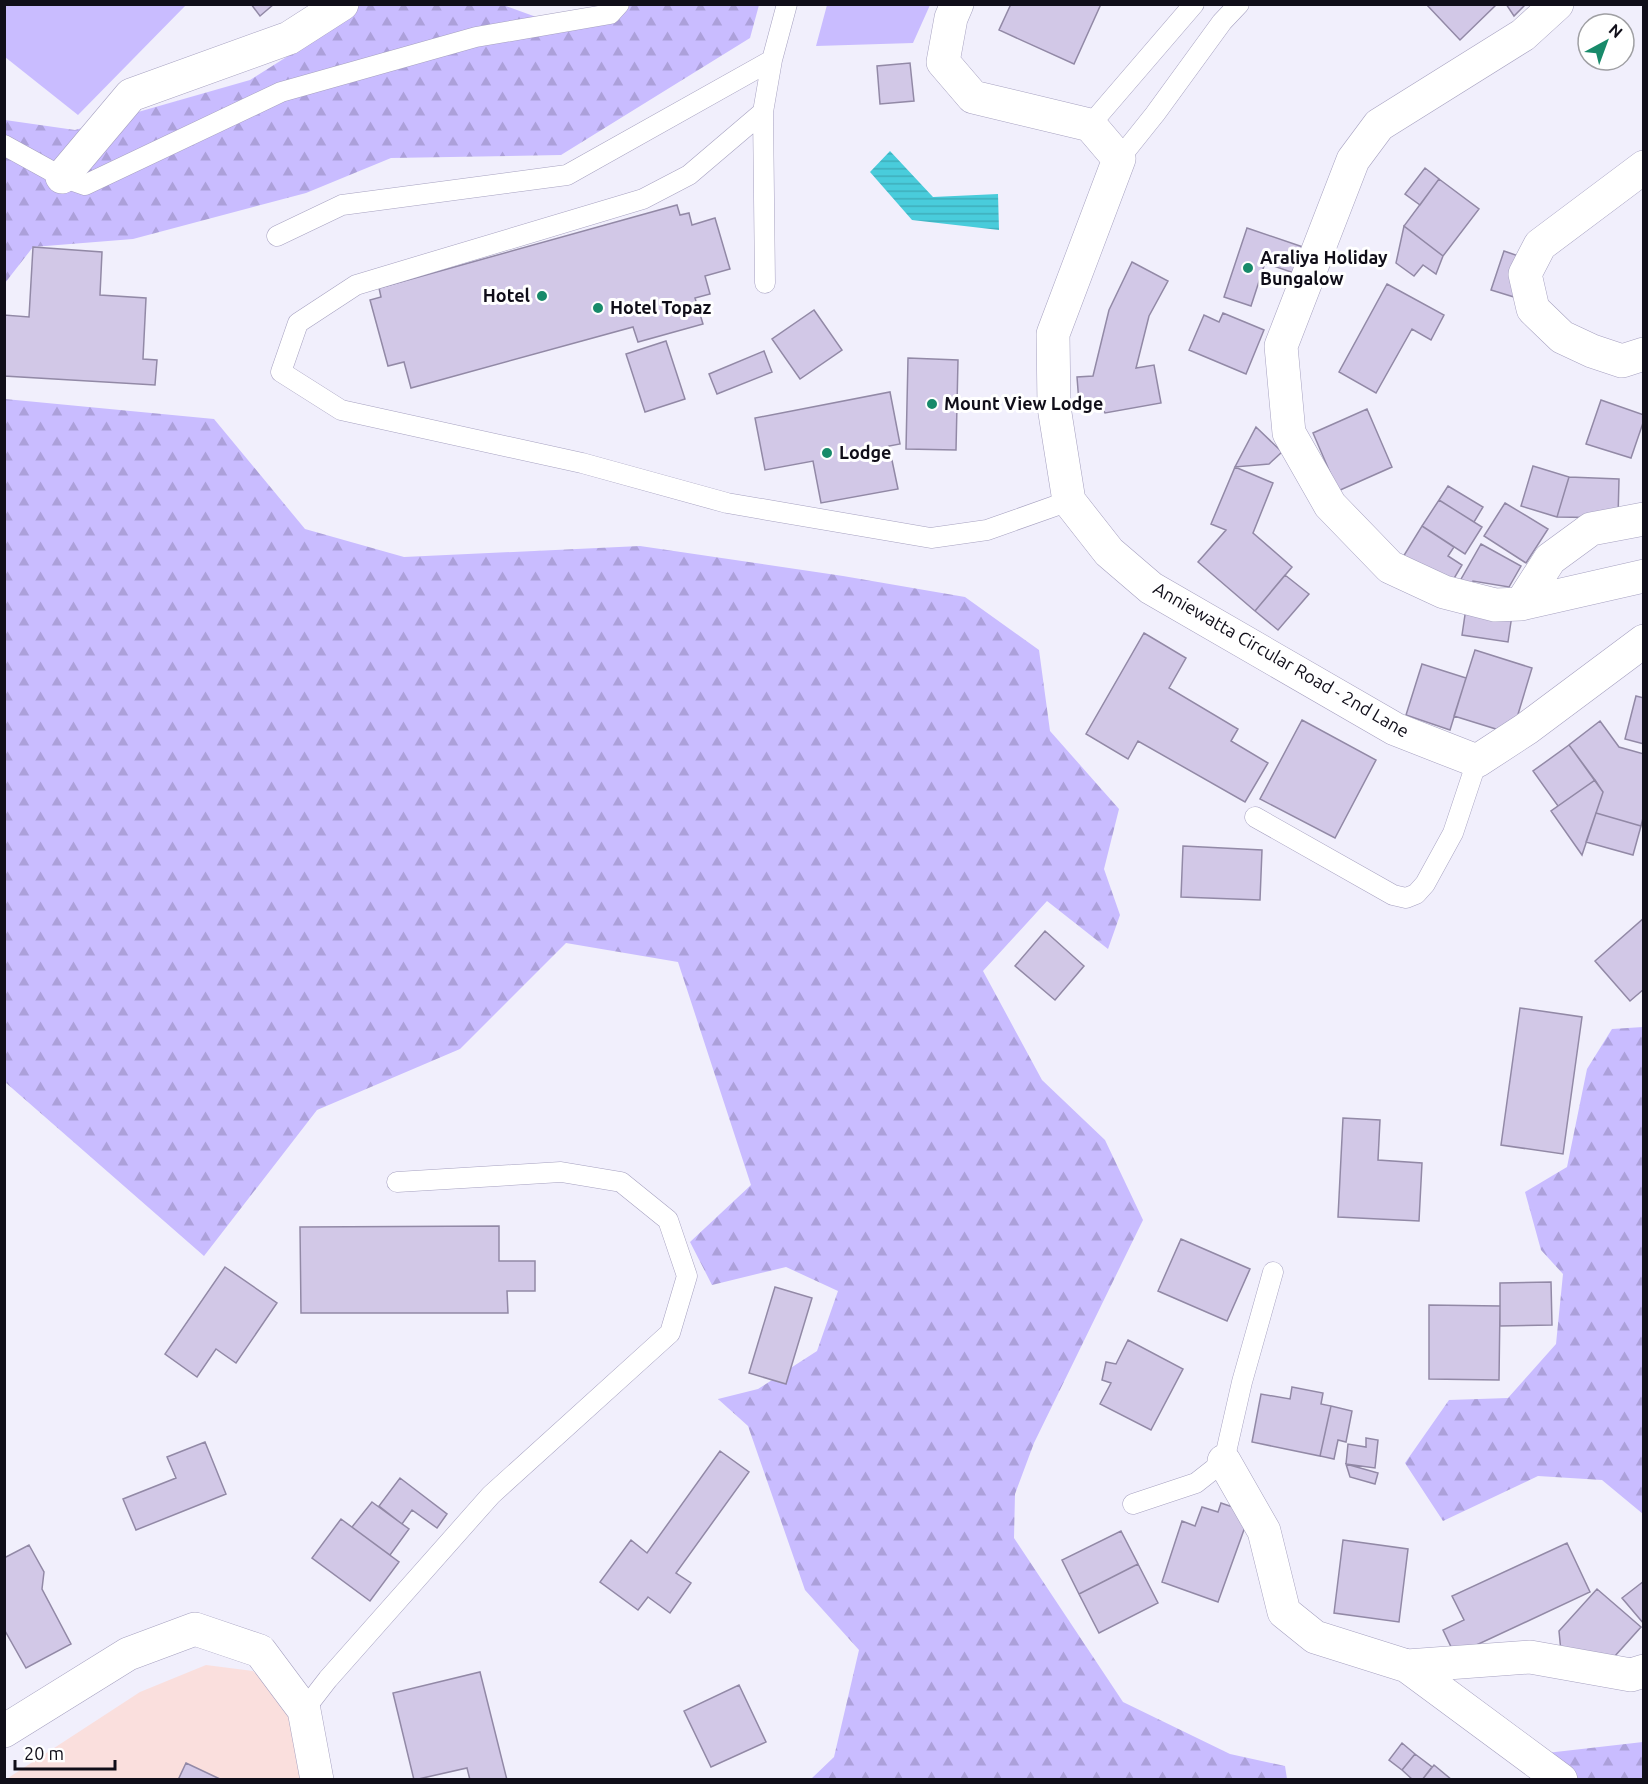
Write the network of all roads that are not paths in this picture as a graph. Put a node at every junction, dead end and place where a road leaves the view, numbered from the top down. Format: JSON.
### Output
{"nodes":[{"id":1,"x":342,"y":4,"type":"edge"},
{"id":2,"x":619,"y":4,"type":"edge"},
{"id":3,"x":787,"y":4,"type":"edge"},
{"id":4,"x":957,"y":4,"type":"edge"},
{"id":5,"x":1194,"y":4,"type":"edge"},
{"id":6,"x":1239,"y":4,"type":"edge"},
{"id":7,"x":1557,"y":4,"type":"edge"},
{"id":8,"x":772,"y":60,"type":"junction"},
{"id":9,"x":763,"y":112,"type":"junction"},
{"id":10,"x":1090,"y":125,"type":"junction"},
{"id":11,"x":4,"y":145,"type":"edge"},
{"id":12,"x":1119,"y":159,"type":"junction"},
{"id":13,"x":1644,"y":167,"type":"edge"},
{"id":14,"x":62,"y":177,"type":"junction"},
{"id":15,"x":277,"y":236,"type":"dead end"},
{"id":16,"x":765,"y":283,"type":"dead end"},
{"id":17,"x":1644,"y":354,"type":"edge"},
{"id":18,"x":1069,"y":501,"type":"junction"},
{"id":19,"x":1644,"y":519,"type":"edge"},
{"id":20,"x":1644,"y":576,"type":"edge"},
{"id":21,"x":1521,"y":603,"type":"junction"},
{"id":22,"x":1644,"y":641,"type":"edge"},
{"id":23,"x":1477,"y":761,"type":"junction"},
{"id":24,"x":1255,"y":817,"type":"dead end"},
{"id":25,"x":397,"y":1182,"type":"dead end"},
{"id":26,"x":1274,"y":1272,"type":"dead end"},
{"id":27,"x":1224,"y":1461,"type":"junction"},
{"id":28,"x":1133,"y":1504,"type":"dead end"},
{"id":29,"x":1407,"y":1666,"type":"junction"},
{"id":30,"x":1644,"y":1671,"type":"edge"},
{"id":31,"x":304,"y":1710,"type":"junction"},
{"id":32,"x":4,"y":1731,"type":"edge"},
{"id":33,"x":317,"y":1779,"type":"edge"},
{"id":34,"x":1561,"y":1779,"type":"edge"}],
"edges":[{"from":1,"to":14,"type":"street"},
{"from":2,"to":14,"type":"lane"},
{"from":3,"to":8,"type":"lane"},
{"from":4,"to":10,"type":"street"},
{"from":5,"to":10,"type":"lane"},
{"from":6,"to":12,"type":"lane"},
{"from":7,"to":21,"type":"street"},
{"from":8,"to":9,"type":"lane"},
{"from":8,"to":15,"type":"lane"},
{"from":9,"to":16,"type":"lane"},
{"from":9,"to":18,"type":"lane"},
{"from":10,"to":12,"type":"street"},
{"from":11,"to":14,"type":"lane"},
{"from":12,"to":18,"type":"street","name":"Anniewatta Circular Road - 2nd Lane"},
{"from":13,"to":17,"type":"street"},
{"from":18,"to":23,"type":"street","name":"Anniewatta Circular Road - 2nd Lane"},
{"from":19,"to":21,"type":"street"},
{"from":20,"to":21,"type":"street"},
{"from":22,"to":23,"type":"street"},
{"from":23,"to":24,"type":"lane"},
{"from":25,"to":31,"type":"lane"},
{"from":26,"to":27,"type":"lane"},
{"from":27,"to":28,"type":"lane"},
{"from":27,"to":29,"type":"street"},
{"from":29,"to":30,"type":"street"},
{"from":29,"to":34,"type":"street"},
{"from":31,"to":32,"type":"street"},
{"from":31,"to":33,"type":"street"}]}
